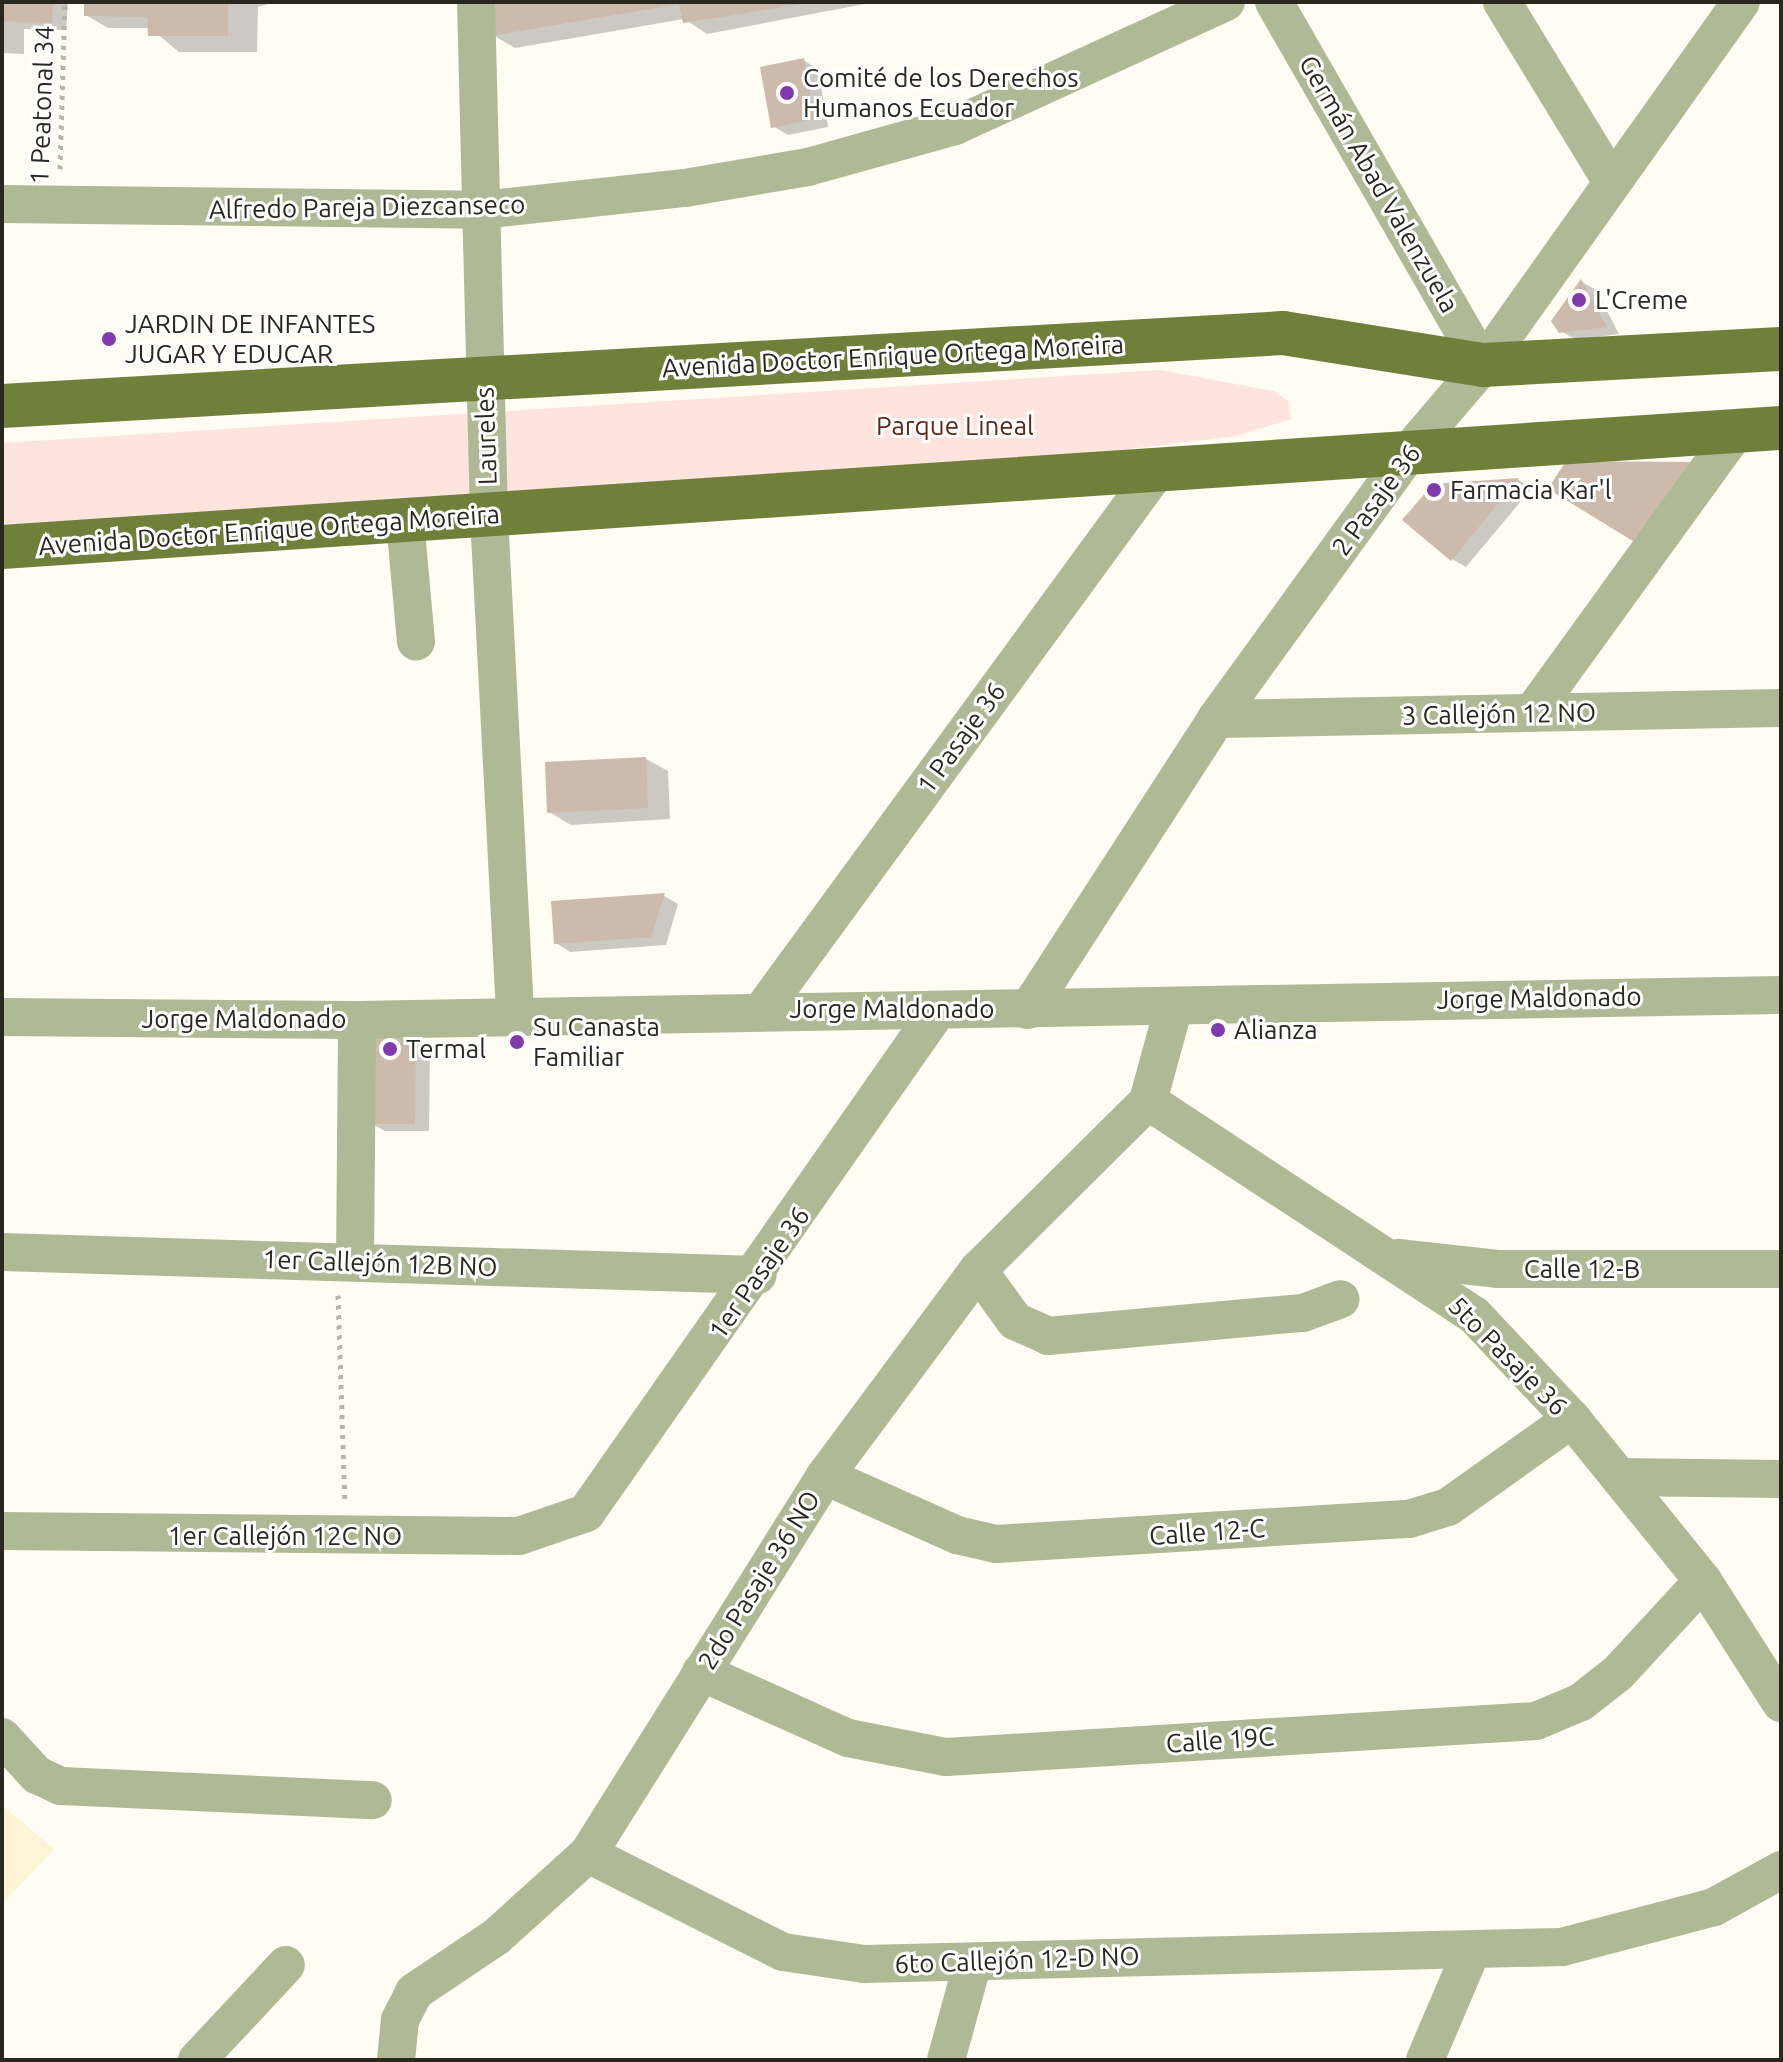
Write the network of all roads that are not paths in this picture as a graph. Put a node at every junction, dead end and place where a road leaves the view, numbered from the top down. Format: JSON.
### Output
{"nodes":[{"id":1,"x":476,"y":2,"type":"edge"},
{"id":2,"x":1226,"y":2,"type":"edge"},
{"id":3,"x":1274,"y":2,"type":"edge"},
{"id":4,"x":1502,"y":2,"type":"edge"},
{"id":5,"x":1741,"y":2,"type":"edge"},
{"id":6,"x":1610,"y":179,"type":"junction"},
{"id":7,"x":2,"y":204,"type":"edge"},
{"id":8,"x":482,"y":210,"type":"junction"},
{"id":9,"x":1781,"y":349,"type":"edge"},
{"id":10,"x":1483,"y":365,"type":"junction"},
{"id":11,"x":484,"y":379,"type":"junction"},
{"id":12,"x":2,"y":406,"type":"edge"},
{"id":13,"x":1781,"y":428,"type":"edge"},
{"id":14,"x":1737,"y":430,"type":"junction"},
{"id":15,"x":1412,"y":448,"type":"junction"},
{"id":16,"x":1158,"y":469,"type":"junction"},
{"id":17,"x":489,"y":516,"type":"junction"},
{"id":18,"x":405,"y":521,"type":"junction"},
{"id":19,"x":2,"y":547,"type":"edge"},
{"id":20,"x":416,"y":642,"type":"dead end"},
{"id":21,"x":1781,"y":708,"type":"edge"},
{"id":22,"x":1532,"y":713,"type":"junction"},
{"id":23,"x":1216,"y":719,"type":"junction"},
{"id":24,"x":1781,"y":995,"type":"edge"},
{"id":25,"x":764,"y":1008,"type":"junction"},
{"id":26,"x":938,"y":1010,"type":"junction"},
{"id":27,"x":1028,"y":1010,"type":"junction"},
{"id":28,"x":1173,"y":1010,"type":"junction"},
{"id":29,"x":515,"y":1014,"type":"junction"},
{"id":30,"x":2,"y":1017,"type":"edge"},
{"id":31,"x":357,"y":1020,"type":"junction"},
{"id":32,"x":1148,"y":1101,"type":"junction"},
{"id":33,"x":2,"y":1252,"type":"edge"},
{"id":34,"x":1383,"y":1257,"type":"junction"},
{"id":35,"x":346,"y":1262,"type":"junction"},
{"id":36,"x":1781,"y":1269,"type":"edge"},
{"id":37,"x":978,"y":1270,"type":"junction"},
{"id":38,"x":758,"y":1275,"type":"junction"},
{"id":39,"x":1341,"y":1299,"type":"dead end"},
{"id":40,"x":1572,"y":1419,"type":"junction"},
{"id":41,"x":825,"y":1476,"type":"junction"},
{"id":42,"x":1619,"y":1477,"type":"junction"},
{"id":43,"x":1781,"y":1479,"type":"edge"},
{"id":44,"x":566,"y":1524,"type":"joint"},
{"id":45,"x":2,"y":1531,"type":"edge"},
{"id":46,"x":1703,"y":1581,"type":"junction"},
{"id":47,"x":701,"y":1672,"type":"junction"},
{"id":48,"x":1775,"y":1683,"type":"edge"},
{"id":49,"x":2,"y":1737,"type":"edge"},
{"id":50,"x":373,"y":1800,"type":"dead end"},
{"id":51,"x":588,"y":1854,"type":"junction"},
{"id":52,"x":1781,"y":1870,"type":"edge"},
{"id":53,"x":1471,"y":1952,"type":"junction"},
{"id":54,"x":973,"y":1962,"type":"junction"},
{"id":55,"x":286,"y":1965,"type":"dead end"},
{"id":56,"x":197,"y":2060,"type":"edge"},
{"id":57,"x":396,"y":2060,"type":"edge"},
{"id":58,"x":946,"y":2060,"type":"edge"},
{"id":59,"x":1425,"y":2060,"type":"edge"}],
"edges":[{"from":1,"to":8,"type":"street","name":"Laureles"},
{"from":2,"to":8,"type":"street","name":"Alfredo Pareja Diezcanseco"},
{"from":3,"to":10,"type":"street","name":"Germán Abad Valenzuela"},
{"from":4,"to":6,"type":"street"},
{"from":5,"to":6,"type":"street","name":"2 Pasaje 36"},
{"from":6,"to":10,"type":"street","name":"2 Pasaje 36"},
{"from":7,"to":8,"type":"street","name":"Alfredo Pareja Diezcanseco"},
{"from":8,"to":11,"type":"street","name":"Laureles"},
{"from":9,"to":10,"type":"main road","name":"Avenida Doctor Enrique Ortega Moreira"},
{"from":10,"to":11,"type":"main road","name":"Avenida Doctor Enrique Ortega Moreira"},
{"from":10,"to":15,"type":"street","name":"2 Pasaje 36"},
{"from":11,"to":12,"type":"main road","name":"Avenida Doctor Enrique Ortega Moreira"},
{"from":11,"to":17,"type":"street","name":"Laureles"},
{"from":13,"to":14,"type":"main road","name":"Avenida Doctor Enrique Ortega Moreira"},
{"from":14,"to":15,"type":"main road","name":"Avenida Doctor Enrique Ortega Moreira"},
{"from":14,"to":22,"type":"street"},
{"from":15,"to":16,"type":"main road","name":"Avenida Doctor Enrique Ortega Moreira"},
{"from":15,"to":23,"type":"street","name":"2 Pasaje 36"},
{"from":16,"to":17,"type":"main road","name":"Avenida Doctor Enrique Ortega Moreira"},
{"from":16,"to":25,"type":"street","name":"1 Pasaje 36"},
{"from":17,"to":18,"type":"main road","name":"Avenida Doctor Enrique Ortega Moreira"},
{"from":17,"to":29,"type":"street","name":"Laureles"},
{"from":18,"to":19,"type":"main road","name":"Avenida Doctor Enrique Ortega Moreira"},
{"from":18,"to":20,"type":"street"},
{"from":21,"to":22,"type":"street","name":"3 Callejón 12 NO"},
{"from":22,"to":23,"type":"street","name":"3 Callejón 12 NO"},
{"from":23,"to":27,"type":"street","name":"2 Pasaje 36"},
{"from":24,"to":28,"type":"street","name":"Jorge Maldonado"},
{"from":25,"to":26,"type":"street","name":"Jorge Maldonado"},
{"from":25,"to":29,"type":"street","name":"Jorge Maldonado"},
{"from":26,"to":27,"type":"street","name":"Jorge Maldonado"},
{"from":26,"to":38,"type":"street","name":"1er Pasaje 36"},
{"from":27,"to":28,"type":"street","name":"Jorge Maldonado"},
{"from":28,"to":32,"type":"street"},
{"from":29,"to":31,"type":"street","name":"Jorge Maldonado"},
{"from":30,"to":31,"type":"street","name":"Jorge Maldonado"},
{"from":31,"to":35,"type":"street"},
{"from":32,"to":34,"type":"street","name":"5to Pasaje 36"},
{"from":32,"to":37,"type":"street","name":"2do Pasaje 36 NO"},
{"from":33,"to":35,"type":"street","name":"1er Callejón 12B NO"},
{"from":34,"to":36,"type":"street","name":"Calle 12-B"},
{"from":34,"to":40,"type":"street","name":"5to Pasaje 36"},
{"from":35,"to":38,"type":"street","name":"1er Callejón 12B NO"},
{"from":37,"to":39,"type":"street"},
{"from":37,"to":41,"type":"street","name":"2do Pasaje 36 NO"},
{"from":38,"to":44,"type":"street","name":"1er Pasaje 36"},
{"from":40,"to":41,"type":"street","name":"Calle 12-C"},
{"from":40,"to":42,"type":"street","name":"5to Pasaje 36"},
{"from":41,"to":47,"type":"street","name":"2do Pasaje 36 NO"},
{"from":42,"to":43,"type":"street"},
{"from":42,"to":46,"type":"street","name":"5to Pasaje 36"},
{"from":44,"to":45,"type":"street","name":"1er Callejón 12C NO"},
{"from":46,"to":47,"type":"street","name":"Calle 19C"},
{"from":46,"to":48,"type":"street","name":"5to Pasaje 36"},
{"from":47,"to":51,"type":"street","name":"2do Pasaje 36 NO"},
{"from":49,"to":50,"type":"street"},
{"from":51,"to":54,"type":"street","name":"6to Callejón 12-D NO"},
{"from":51,"to":57,"type":"street","name":"2do Pasaje 36 NO"},
{"from":52,"to":53,"type":"street"},
{"from":53,"to":54,"type":"street","name":"6to Callejón 12-D NO"},
{"from":53,"to":59,"type":"street"},
{"from":54,"to":58,"type":"street"},
{"from":55,"to":56,"type":"street"}]}
